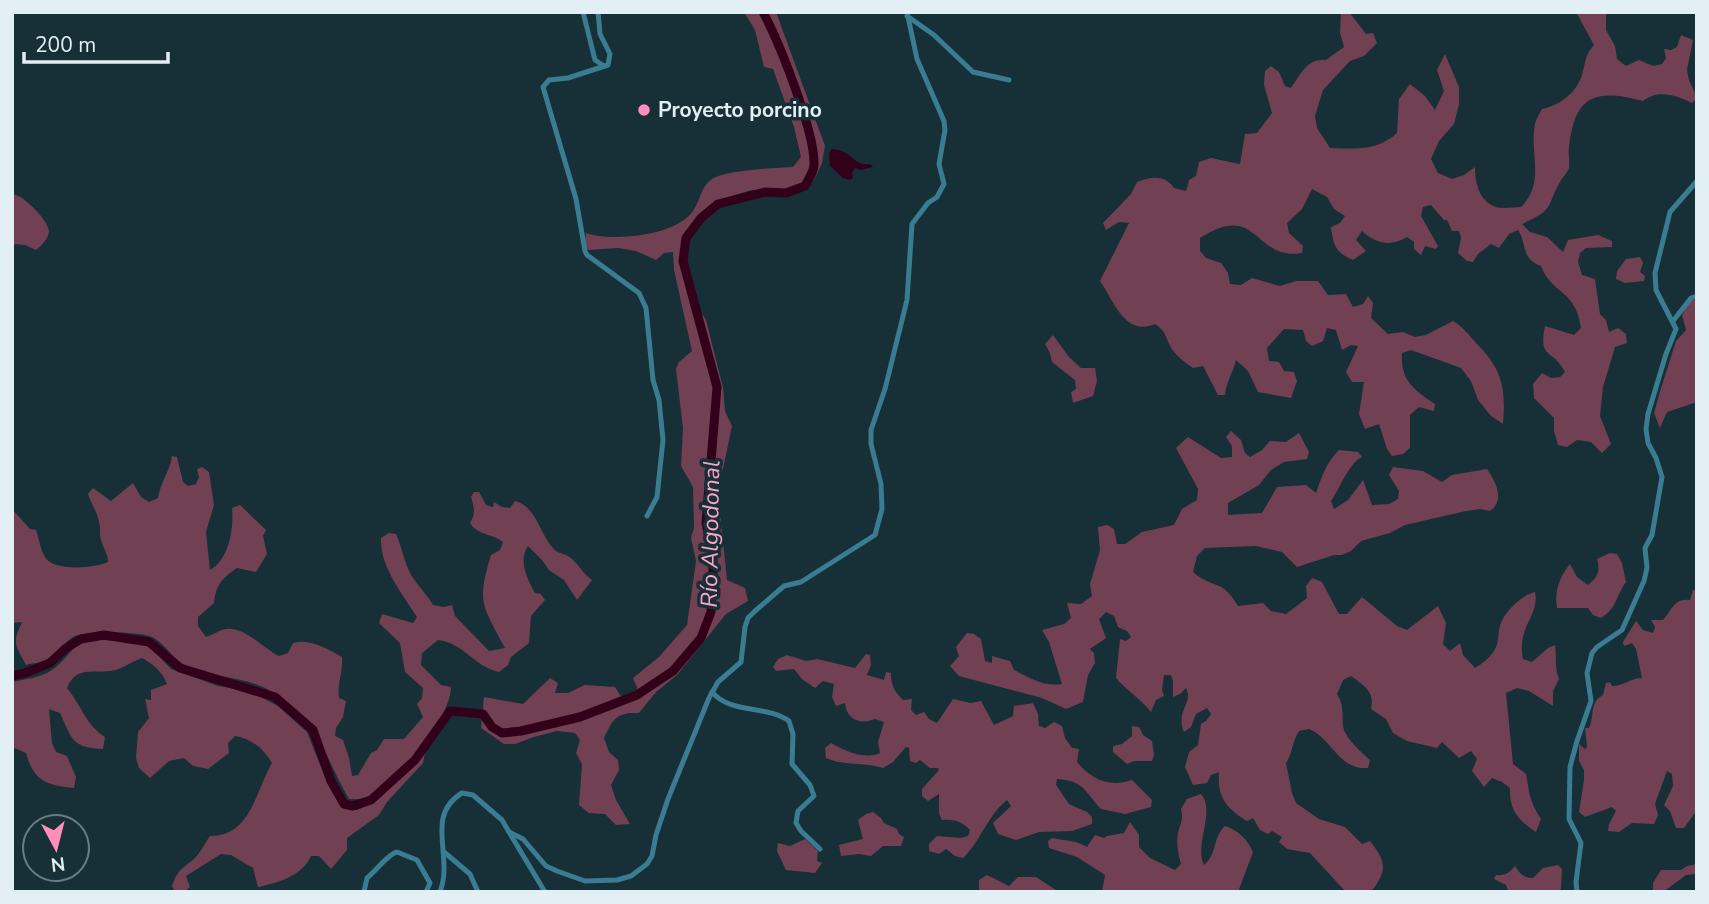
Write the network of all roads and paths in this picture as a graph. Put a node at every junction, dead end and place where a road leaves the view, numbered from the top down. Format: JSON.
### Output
{"nodes":[{"id":1,"x":583,"y":12,"type":"edge"},
{"id":2,"x":598,"y":12,"type":"edge"},
{"id":3,"x":907,"y":14,"type":"edge"},
{"id":4,"x":606,"y":66,"type":"junction"},
{"id":5,"x":1009,"y":80,"type":"dead end"},
{"id":6,"x":1697,"y":181,"type":"edge"},
{"id":7,"x":1697,"y":296,"type":"edge"},
{"id":8,"x":1673,"y":321,"type":"junction"},
{"id":9,"x":647,"y":516,"type":"dead end"},
{"id":10,"x":712,"y":692,"type":"junction"},
{"id":11,"x":509,"y":832,"type":"junction"},
{"id":12,"x":820,"y":849,"type":"dead end"},
{"id":13,"x":444,"y":852,"type":"junction"},
{"id":14,"x":365,"y":892,"type":"edge"},
{"id":15,"x":426,"y":892,"type":"edge"},
{"id":16,"x":440,"y":892,"type":"edge"},
{"id":17,"x":478,"y":892,"type":"edge"},
{"id":18,"x":545,"y":892,"type":"edge"},
{"id":19,"x":1577,"y":892,"type":"edge"}],
"edges":[{"from":1,"to":4,"type":"street"},
{"from":2,"to":4,"type":"street"},
{"from":3,"to":5,"type":"street"},
{"from":3,"to":10,"type":"street"},
{"from":4,"to":9,"type":"street"},
{"from":6,"to":8,"type":"street"},
{"from":7,"to":8,"type":"street"},
{"from":8,"to":19,"type":"street"},
{"from":10,"to":11,"type":"street"},
{"from":10,"to":12,"type":"street"},
{"from":11,"to":13,"type":"street"},
{"from":11,"to":18,"type":"street"},
{"from":13,"to":16,"type":"street"},
{"from":13,"to":17,"type":"street"},
{"from":14,"to":15,"type":"street"}]}
